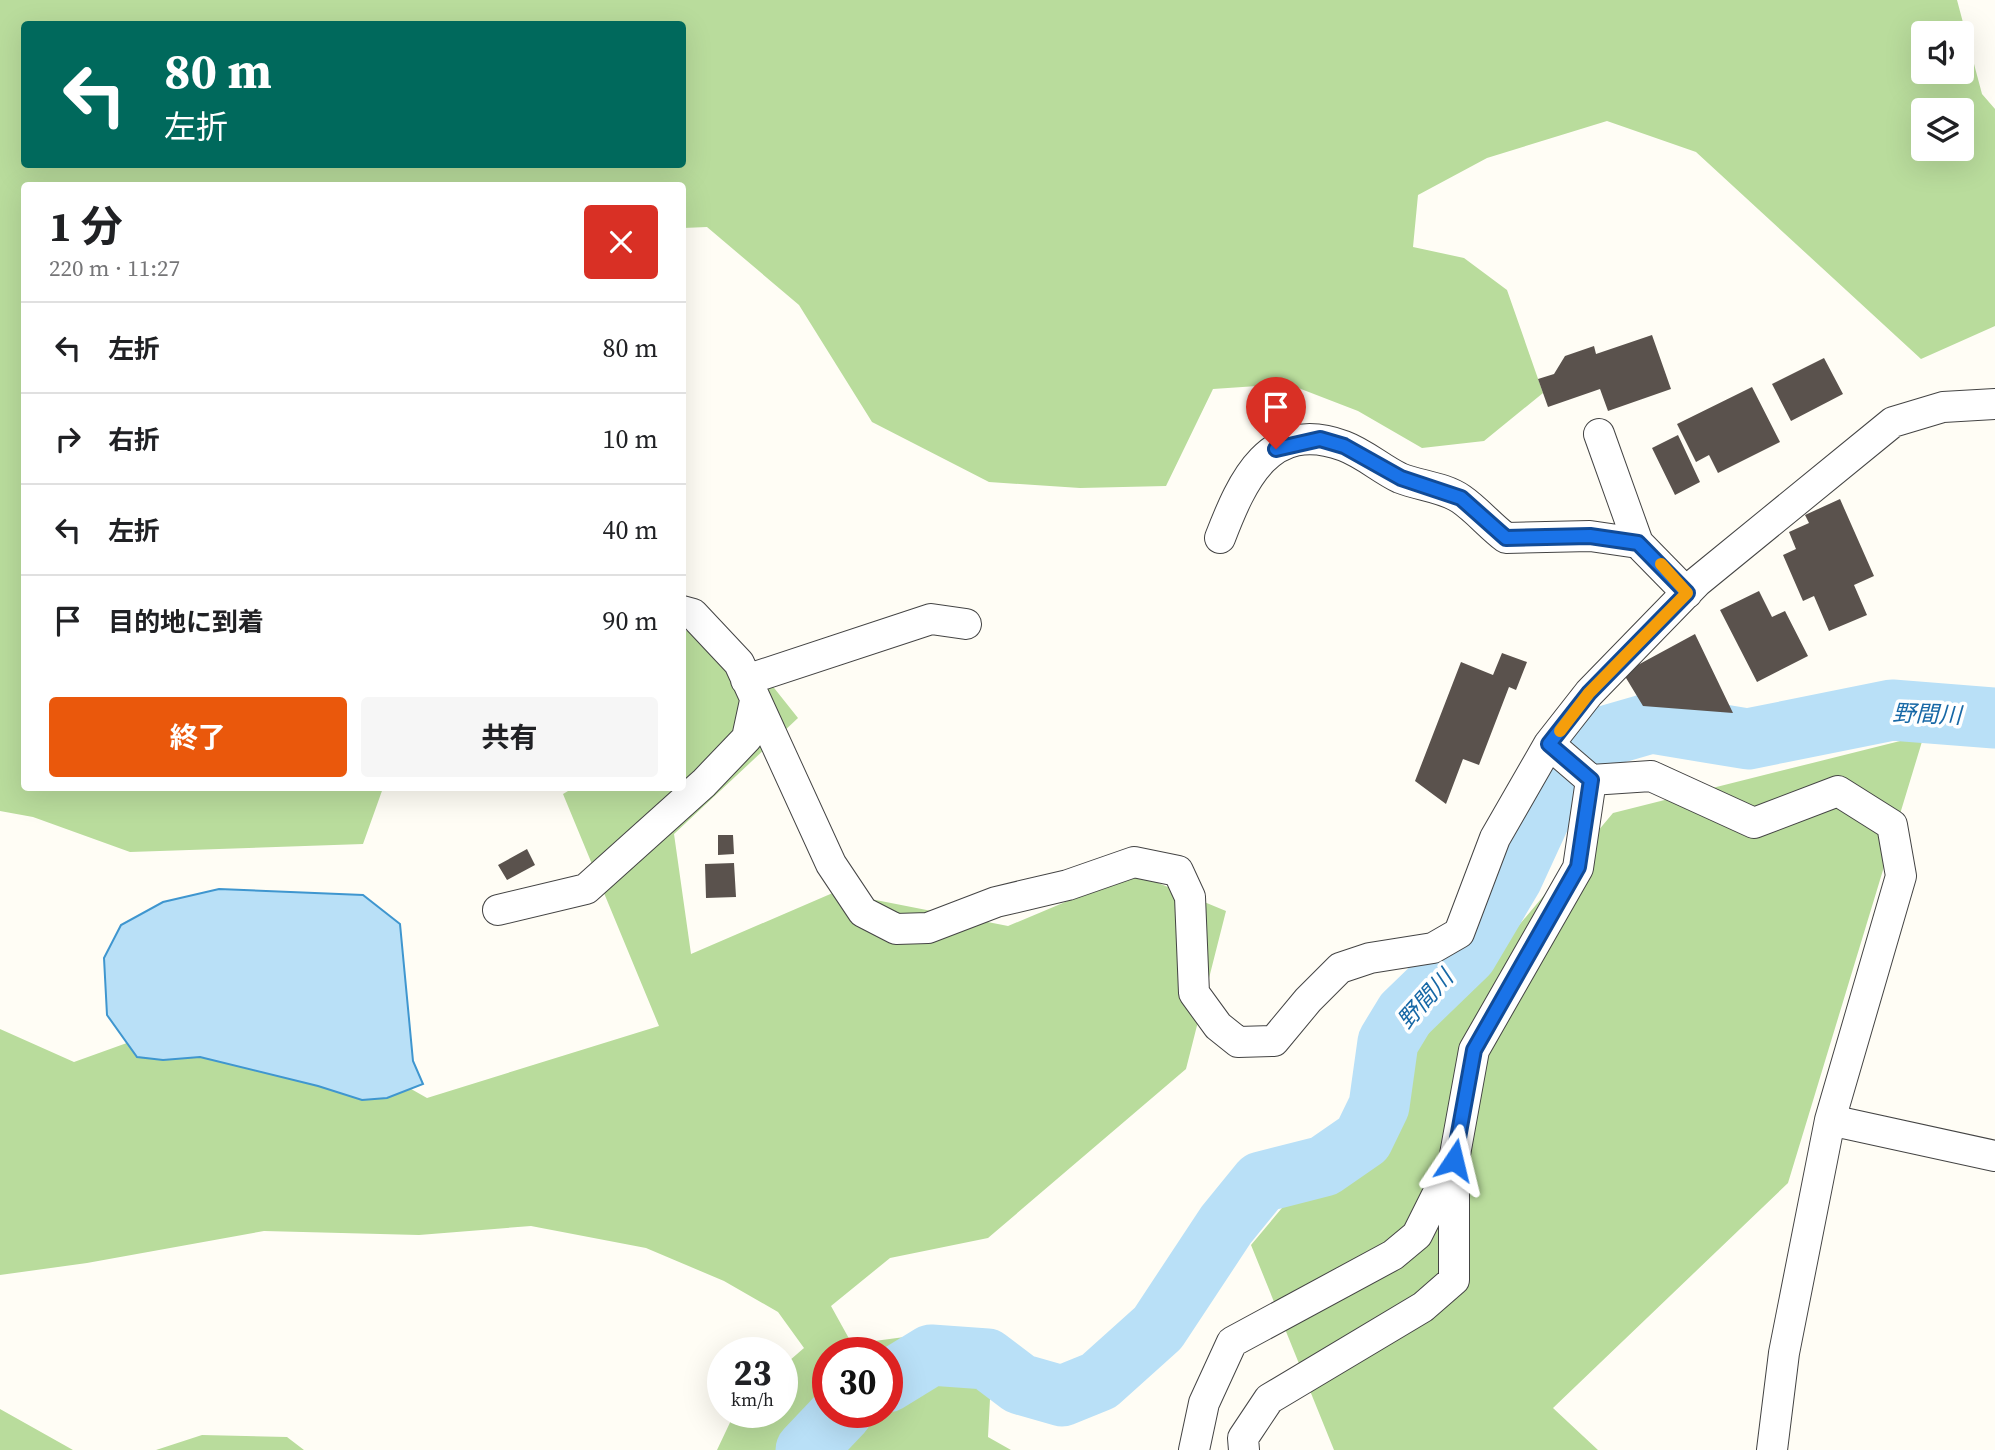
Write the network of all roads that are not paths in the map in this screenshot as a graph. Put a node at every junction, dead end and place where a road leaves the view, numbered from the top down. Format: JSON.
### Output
{"nodes":[{"id":1,"x":1995,"y":404,"type":"edge"},
{"id":2,"x":1599,"y":434,"type":"dead end"},
{"id":3,"x":1220,"y":538,"type":"dead end"},
{"id":4,"x":1638,"y":543,"type":"junction"},
{"id":5,"x":1687,"y":593,"type":"junction"},
{"id":6,"x":686,"y":612,"type":"edge"},
{"id":7,"x":966,"y":624,"type":"dead end"},
{"id":8,"x":751,"y":691,"type":"junction"},
{"id":9,"x":1549,"y":744,"type":"junction"},
{"id":10,"x":1591,"y":780,"type":"junction"},
{"id":11,"x":498,"y":910,"type":"dead end"},
{"id":12,"x":1830,"y":1120,"type":"junction"},
{"id":13,"x":1995,"y":1156,"type":"edge"},
{"id":14,"x":1454,"y":1160,"type":"junction"},
{"id":15,"x":1194,"y":1450,"type":"edge"},
{"id":16,"x":1244,"y":1450,"type":"edge"},
{"id":17,"x":1772,"y":1450,"type":"edge"}],
"edges":[{"from":1,"to":5,"type":"street"},
{"from":2,"to":4,"type":"street"},
{"from":3,"to":4,"type":"street"},
{"from":4,"to":5,"type":"street"},
{"from":5,"to":9,"type":"street"},
{"from":6,"to":8,"type":"street"},
{"from":7,"to":8,"type":"street"},
{"from":8,"to":9,"type":"street"},
{"from":8,"to":11,"type":"street"},
{"from":9,"to":10,"type":"street"},
{"from":10,"to":12,"type":"street"},
{"from":10,"to":14,"type":"street"},
{"from":12,"to":13,"type":"street"},
{"from":12,"to":17,"type":"street"},
{"from":14,"to":15,"type":"street"},
{"from":14,"to":16,"type":"street"}]}
